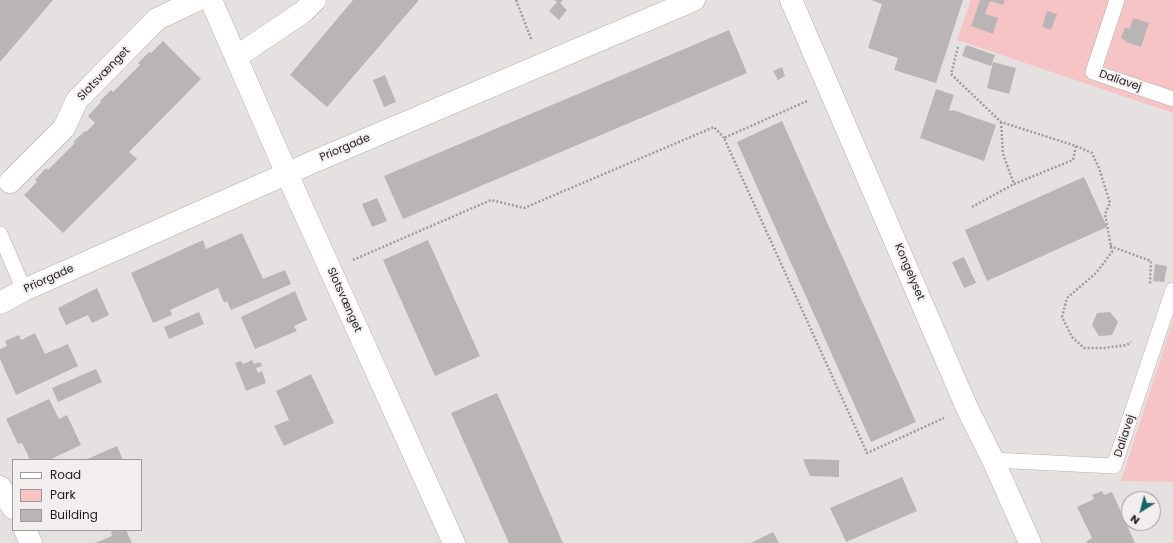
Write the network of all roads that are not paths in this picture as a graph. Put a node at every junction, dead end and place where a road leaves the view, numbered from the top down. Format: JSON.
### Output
{"nodes":[{"id":1,"x":197,"y":0,"type":"edge"},
{"id":2,"x":211,"y":0,"type":"edge"},
{"id":3,"x":315,"y":0,"type":"edge"},
{"id":4,"x":694,"y":0,"type":"edge"},
{"id":5,"x":791,"y":0,"type":"edge"},
{"id":6,"x":1117,"y":0,"type":"edge"},
{"id":7,"x":236,"y":57,"type":"junction"},
{"id":8,"x":1173,"y":99,"type":"edge"},
{"id":9,"x":287,"y":174,"type":"junction"},
{"id":10,"x":10,"y":182,"type":"dead end"},
{"id":11,"x":0,"y":234,"type":"edge"},
{"id":12,"x":24,"y":290,"type":"junction"},
{"id":13,"x":1173,"y":290,"type":"edge"},
{"id":14,"x":0,"y":303,"type":"edge"},
{"id":15,"x":993,"y":460,"type":"junction"},
{"id":16,"x":0,"y":487,"type":"edge"},
{"id":17,"x":12,"y":506,"type":"edge"},
{"id":18,"x":25,"y":531,"type":"edge"},
{"id":19,"x":31,"y":543,"type":"edge"},
{"id":20,"x":454,"y":543,"type":"edge"},
{"id":21,"x":1030,"y":543,"type":"edge"}],
"edges":[{"from":1,"to":10,"type":"street","name":"Slotsvænget"},
{"from":2,"to":7,"type":"street","name":"Slotsvænget"},
{"from":3,"to":7,"type":"street"},
{"from":4,"to":9,"type":"street","name":"Priorgade"},
{"from":5,"to":15,"type":"street","name":"Kongelyset"},
{"from":6,"to":8,"type":"lane","name":"Daliavej"},
{"from":7,"to":9,"type":"street","name":"Slotsvænget"},
{"from":9,"to":12,"type":"street","name":"Priorgade"},
{"from":9,"to":20,"type":"street","name":"Slotsvænget"},
{"from":11,"to":12,"type":"lane"},
{"from":12,"to":14,"type":"street","name":"Priorgade"},
{"from":13,"to":15,"type":"lane","name":"Daliavej"},
{"from":15,"to":21,"type":"street","name":"Kongelyset"},
{"from":16,"to":17,"type":"street"},
{"from":18,"to":19,"type":"street"}]}
